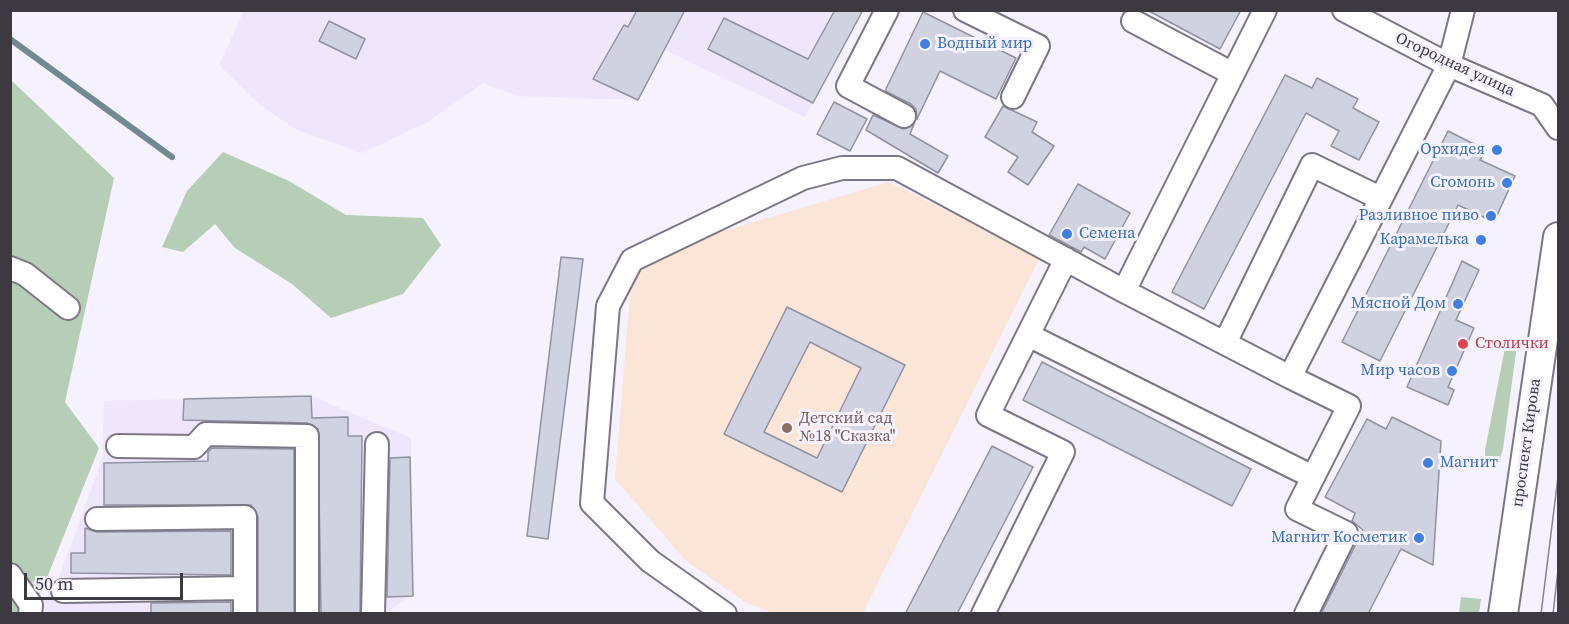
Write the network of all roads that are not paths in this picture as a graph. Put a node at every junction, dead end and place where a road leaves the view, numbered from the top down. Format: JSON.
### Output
{"nodes":[{"id":1,"x":887,"y":10,"type":"edge"},
{"id":2,"x":965,"y":10,"type":"edge"},
{"id":3,"x":1265,"y":10,"type":"edge"},
{"id":4,"x":1344,"y":10,"type":"edge"},
{"id":5,"x":1463,"y":10,"type":"edge"},
{"id":6,"x":1132,"y":21,"type":"dead end"},
{"id":7,"x":1449,"y":65,"type":"junction"},
{"id":8,"x":1233,"y":74,"type":"junction"},
{"id":9,"x":1013,"y":97,"type":"dead end"},
{"id":10,"x":904,"y":116,"type":"dead end"},
{"id":11,"x":1558,"y":128,"type":"edge"},
{"id":12,"x":1380,"y":198,"type":"junction"},
{"id":13,"x":1558,"y":237,"type":"edge"},
{"id":14,"x":1066,"y":259,"type":"junction"},
{"id":15,"x":10,"y":268,"type":"edge"},
{"id":16,"x":1124,"y":291,"type":"junction"},
{"id":17,"x":68,"y":308,"type":"dead end"},
{"id":18,"x":1028,"y":335,"type":"junction"},
{"id":19,"x":1225,"y":343,"type":"junction"},
{"id":20,"x":1290,"y":377,"type":"junction"},
{"id":21,"x":377,"y":444,"type":"dead end"},
{"id":22,"x":118,"y":446,"type":"dead end"},
{"id":23,"x":1313,"y":477,"type":"junction"},
{"id":24,"x":97,"y":519,"type":"dead end"},
{"id":25,"x":10,"y":575,"type":"edge"},
{"id":26,"x":245,"y":588,"type":"junction"},
{"id":27,"x":63,"y":591,"type":"dead end"},
{"id":28,"x":22,"y":607,"type":"edge"},
{"id":29,"x":245,"y":614,"type":"edge"},
{"id":30,"x":307,"y":614,"type":"edge"},
{"id":31,"x":373,"y":614,"type":"edge"},
{"id":32,"x":725,"y":614,"type":"edge"},
{"id":33,"x":984,"y":614,"type":"edge"},
{"id":34,"x":1306,"y":614,"type":"edge"},
{"id":35,"x":1503,"y":614,"type":"edge"}],
"edges":[{"from":1,"to":10,"type":"street"},
{"from":2,"to":9,"type":"street"},
{"from":3,"to":8,"type":"street"},
{"from":4,"to":7,"type":"street","name":"Огородная улица"},
{"from":5,"to":7,"type":"street"},
{"from":6,"to":8,"type":"street"},
{"from":7,"to":11,"type":"street","name":"Огородная улица"},
{"from":7,"to":12,"type":"street"},
{"from":8,"to":16,"type":"street"},
{"from":12,"to":19,"type":"street"},
{"from":12,"to":20,"type":"street"},
{"from":13,"to":35,"type":"main road","name":"проспект Кирова"},
{"from":14,"to":16,"type":"street"},
{"from":14,"to":18,"type":"street"},
{"from":14,"to":32,"type":"street"},
{"from":15,"to":17,"type":"street"},
{"from":16,"to":19,"type":"street"},
{"from":18,"to":23,"type":"street"},
{"from":18,"to":33,"type":"street"},
{"from":19,"to":20,"type":"street"},
{"from":20,"to":23,"type":"street"},
{"from":21,"to":31,"type":"street"},
{"from":22,"to":30,"type":"street"},
{"from":23,"to":34,"type":"street"},
{"from":24,"to":26,"type":"street"},
{"from":25,"to":28,"type":"street"},
{"from":26,"to":27,"type":"street"},
{"from":26,"to":29,"type":"street"}]}
